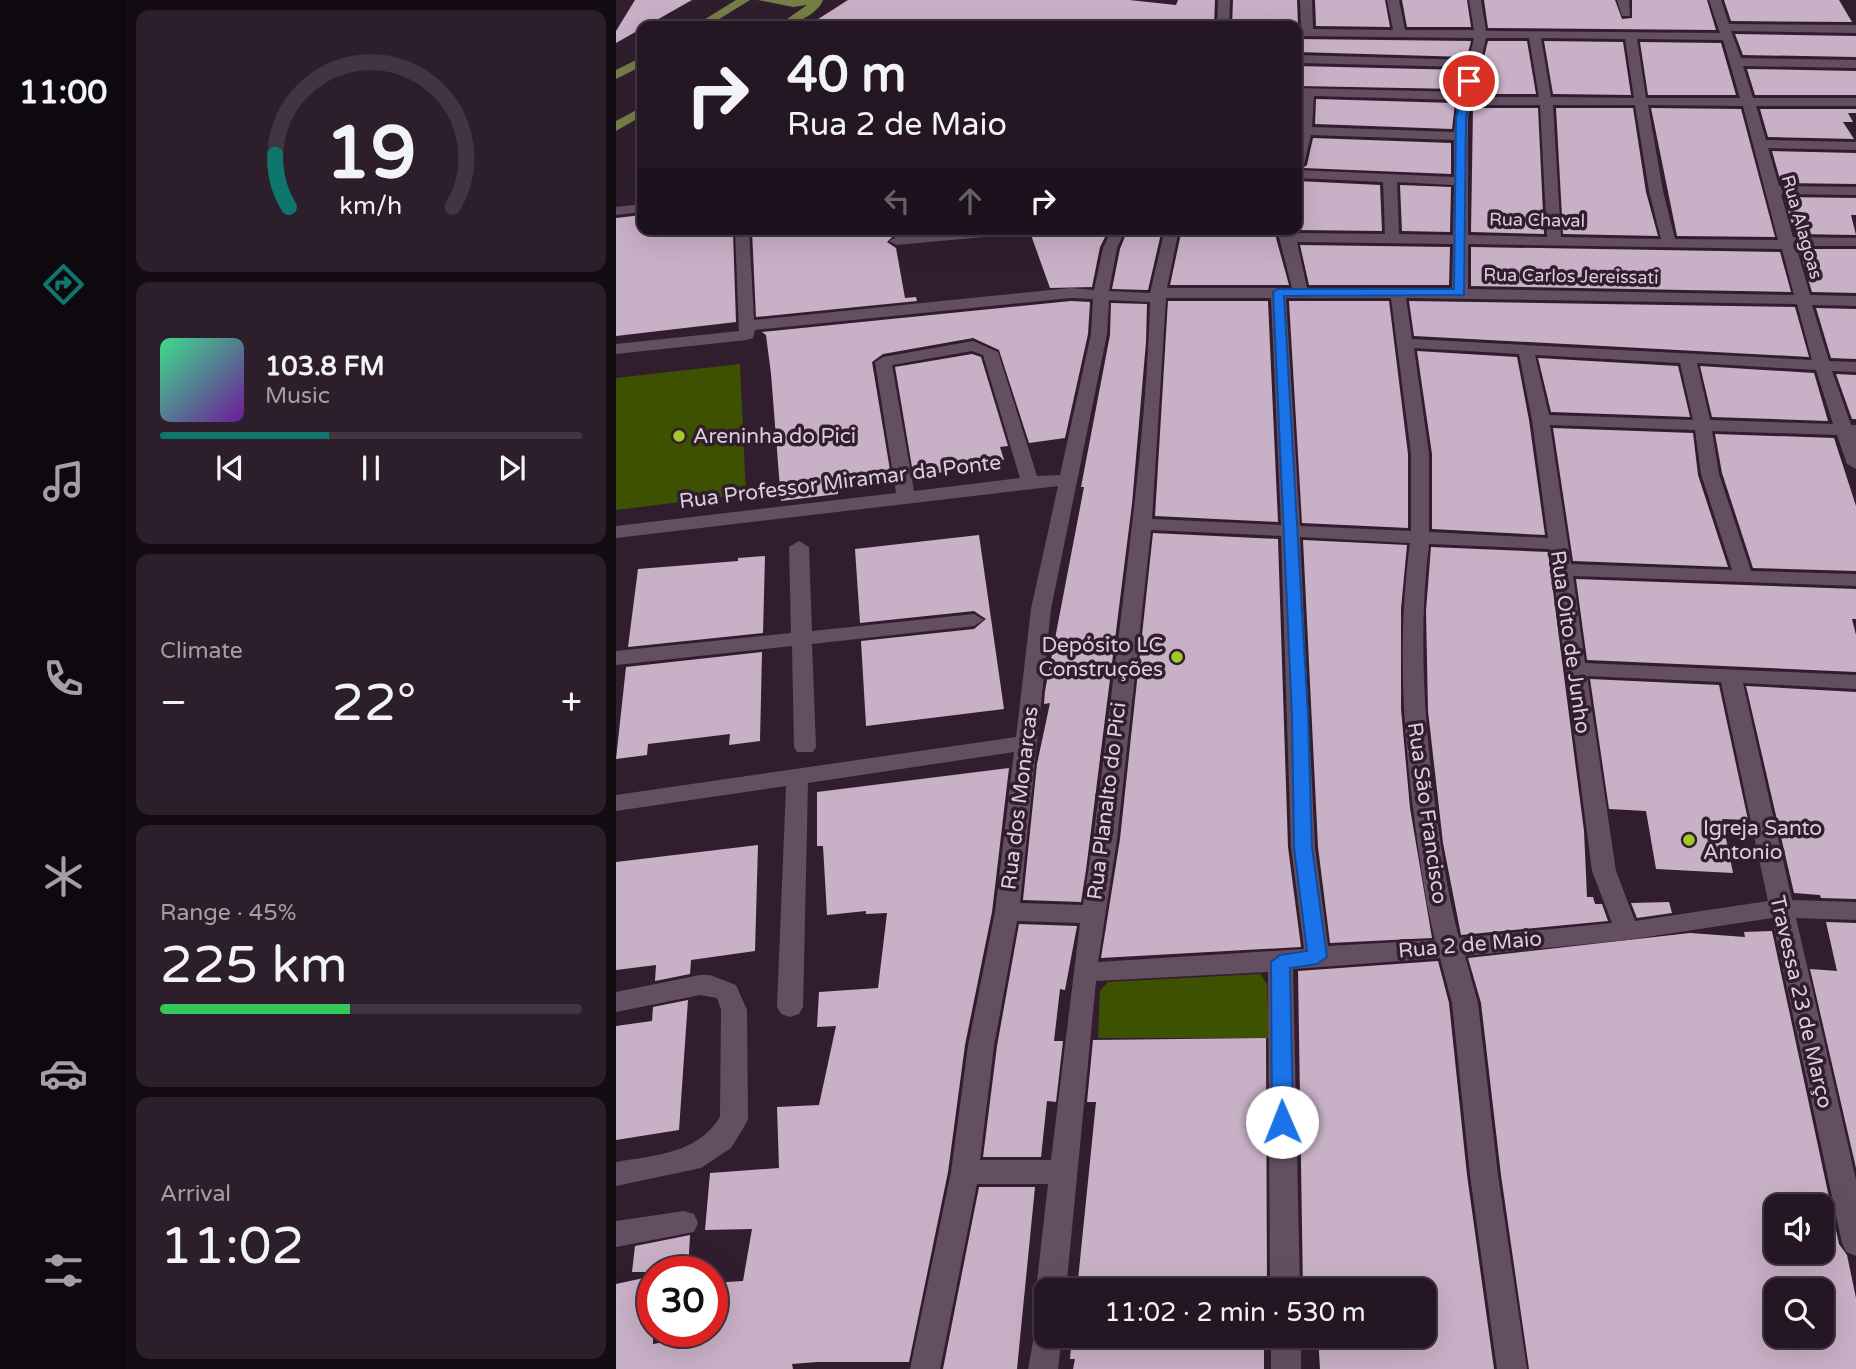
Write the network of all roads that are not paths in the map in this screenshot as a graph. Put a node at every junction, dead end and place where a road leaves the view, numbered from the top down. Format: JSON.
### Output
{"nodes":[{"id":1,"x":744,"y":0,"type":"edge"},
{"id":2,"x":764,"y":0,"type":"edge"},
{"id":3,"x":817,"y":0,"type":"edge"},
{"id":4,"x":823,"y":0,"type":"edge"},
{"id":5,"x":1224,"y":0,"type":"edge"},
{"id":6,"x":1306,"y":0,"type":"edge"},
{"id":7,"x":1393,"y":0,"type":"edge"},
{"id":8,"x":1475,"y":0,"type":"edge"},
{"id":9,"x":1623,"y":0,"type":"edge"},
{"id":10,"x":1715,"y":0,"type":"edge"},
{"id":11,"x":1626,"y":14,"type":"dead end"},
{"id":12,"x":708,"y":21,"type":"edge"},
{"id":13,"x":791,"y":21,"type":"edge"},
{"id":14,"x":1223,"y":21,"type":"edge"},
{"id":15,"x":1856,"y":29,"type":"edge"},
{"id":16,"x":1302,"y":32,"type":"edge"},
{"id":17,"x":1727,"y":32,"type":"junction"},
{"id":18,"x":1400,"y":33,"type":"junction"},
{"id":19,"x":1481,"y":34,"type":"junction"},
{"id":20,"x":1534,"y":35,"type":"junction"},
{"id":21,"x":1630,"y":36,"type":"junction"},
{"id":22,"x":1302,"y":59,"type":"edge"},
{"id":23,"x":1736,"y":62,"type":"junction"},
{"id":24,"x":637,"y":64,"type":"edge"},
{"id":25,"x":1476,"y":64,"type":"junction"},
{"id":26,"x":1856,"y":64,"type":"edge"},
{"id":27,"x":616,"y":75,"type":"edge"},
{"id":28,"x":1303,"y":92,"type":"edge"},
{"id":29,"x":1464,"y":98,"type":"junction"},
{"id":30,"x":1856,"y":102,"type":"edge"},
{"id":31,"x":1546,"y":103,"type":"junction"},
{"id":32,"x":1642,"y":103,"type":"junction"},
{"id":33,"x":1746,"y":103,"type":"junction"},
{"id":34,"x":637,"y":114,"type":"edge"},
{"id":35,"x":616,"y":127,"type":"edge"},
{"id":36,"x":1305,"y":131,"type":"junction"},
{"id":37,"x":1461,"y":136,"type":"junction"},
{"id":38,"x":1302,"y":143,"type":"edge"},
{"id":39,"x":1758,"y":144,"type":"junction"},
{"id":40,"x":1856,"y":146,"type":"edge"},
{"id":41,"x":1302,"y":174,"type":"edge"},
{"id":42,"x":1390,"y":178,"type":"junction"},
{"id":43,"x":1461,"y":181,"type":"junction"},
{"id":44,"x":1771,"y":190,"type":"junction"},
{"id":45,"x":1856,"y":191,"type":"edge"},
{"id":46,"x":637,"y":209,"type":"edge"},
{"id":47,"x":616,"y":211,"type":"edge"},
{"id":48,"x":1302,"y":234,"type":"edge"},
{"id":49,"x":742,"y":235,"type":"edge"},
{"id":50,"x":968,"y":235,"type":"edge"},
{"id":51,"x":1116,"y":235,"type":"edge"},
{"id":52,"x":1171,"y":235,"type":"edge"},
{"id":53,"x":1287,"y":235,"type":"edge"},
{"id":54,"x":1392,"y":237,"type":"junction"},
{"id":55,"x":1460,"y":238,"type":"junction"},
{"id":56,"x":1554,"y":239,"type":"junction"},
{"id":57,"x":896,"y":242,"type":"dead end"},
{"id":58,"x":1856,"y":242,"type":"edge"},
{"id":59,"x":1669,"y":243,"type":"junction"},
{"id":60,"x":1786,"y":243,"type":"junction"},
{"id":61,"x":1278,"y":292,"type":"junction"},
{"id":62,"x":1300,"y":292,"type":"junction"},
{"id":63,"x":1102,"y":293,"type":"junction"},
{"id":64,"x":1460,"y":293,"type":"junction"},
{"id":65,"x":1398,"y":294,"type":"junction"},
{"id":66,"x":1158,"y":295,"type":"junction"},
{"id":67,"x":1803,"y":300,"type":"junction"},
{"id":68,"x":1856,"y":302,"type":"edge"},
{"id":69,"x":746,"y":330,"type":"junction"},
{"id":70,"x":1403,"y":343,"type":"junction"},
{"id":71,"x":616,"y":349,"type":"edge"},
{"id":72,"x":1526,"y":350,"type":"junction"},
{"id":73,"x":1687,"y":358,"type":"junction"},
{"id":74,"x":1823,"y":366,"type":"junction"},
{"id":75,"x":1856,"y":367,"type":"edge"},
{"id":76,"x":1541,"y":420,"type":"junction"},
{"id":77,"x":1703,"y":426,"type":"junction"},
{"id":78,"x":1849,"y":430,"type":"edge"},
{"id":79,"x":1856,"y":464,"type":"edge"},
{"id":80,"x":1070,"y":480,"type":"junction"},
{"id":81,"x":1030,"y":482,"type":"junction"},
{"id":82,"x":906,"y":498,"type":"junction"},
{"id":83,"x":1142,"y":524,"type":"junction"},
{"id":84,"x":616,"y":532,"type":"edge"},
{"id":85,"x":1291,"y":533,"type":"junction"},
{"id":86,"x":1420,"y":536,"type":"junction"},
{"id":87,"x":1556,"y":544,"type":"junction"},
{"id":88,"x":799,"y":547,"type":"dead end"},
{"id":89,"x":1563,"y":569,"type":"junction"},
{"id":90,"x":1744,"y":578,"type":"junction"},
{"id":91,"x":1856,"y":580,"type":"edge"},
{"id":92,"x":974,"y":620,"type":"dead end"},
{"id":93,"x":803,"y":639,"type":"junction"},
{"id":94,"x":616,"y":659,"type":"edge"},
{"id":95,"x":1578,"y":669,"type":"junction"},
{"id":96,"x":1731,"y":678,"type":"junction"},
{"id":97,"x":1856,"y":681,"type":"edge"},
{"id":98,"x":1028,"y":743,"type":"junction"},
{"id":99,"x":805,"y":747,"type":"dead end"},
{"id":100,"x":797,"y":777,"type":"junction"},
{"id":101,"x":616,"y":803,"type":"edge"},
{"id":102,"x":1780,"y":908,"type":"junction"},
{"id":103,"x":1856,"y":911,"type":"edge"},
{"id":104,"x":1007,"y":912,"type":"junction"},
{"id":105,"x":1093,"y":914,"type":"junction"},
{"id":106,"x":1627,"y":931,"type":"junction"},
{"id":107,"x":1452,"y":948,"type":"junction"},
{"id":108,"x":1317,"y":957,"type":"junction"},
{"id":109,"x":1280,"y":962,"type":"junction"},
{"id":110,"x":1084,"y":972,"type":"junction"},
{"id":111,"x":616,"y":1002,"type":"edge"},
{"id":112,"x":790,"y":1007,"type":"dead end"},
{"id":113,"x":965,"y":1172,"type":"junction"},
{"id":114,"x":1062,"y":1172,"type":"junction"},
{"id":115,"x":616,"y":1174,"type":"edge"},
{"id":116,"x":684,"y":1223,"type":"dead end"},
{"id":117,"x":616,"y":1234,"type":"edge"},
{"id":118,"x":1856,"y":1243,"type":"edge"},
{"id":119,"x":1052,"y":1278,"type":"edge"},
{"id":120,"x":1285,"y":1278,"type":"edge"},
{"id":121,"x":1046,"y":1348,"type":"edge"},
{"id":122,"x":1286,"y":1348,"type":"edge"},
{"id":123,"x":925,"y":1369,"type":"edge"},
{"id":124,"x":1044,"y":1369,"type":"edge"},
{"id":125,"x":1286,"y":1369,"type":"edge"},
{"id":126,"x":1512,"y":1369,"type":"edge"}],
"edges":[{"from":1,"to":12,"type":"main road"},
{"from":2,"to":3,"type":"main road"},
{"from":4,"to":13,"type":"main road"},
{"from":5,"to":14,"type":"street"},
{"from":6,"to":16,"type":"street"},
{"from":7,"to":18,"type":"street"},
{"from":8,"to":19,"type":"street"},
{"from":9,"to":11,"type":"street"},
{"from":10,"to":17,"type":"street","name":"Rua Alagoas"},
{"from":15,"to":17,"type":"street"},
{"from":16,"to":18,"type":"street"},
{"from":17,"to":21,"type":"street"},
{"from":17,"to":23,"type":"street","name":"Rua Alagoas"},
{"from":18,"to":19,"type":"street"},
{"from":19,"to":20,"type":"street"},
{"from":19,"to":25,"type":"street"},
{"from":20,"to":21,"type":"street"},
{"from":20,"to":31,"type":"street"},
{"from":21,"to":32,"type":"street"},
{"from":22,"to":25,"type":"street"},
{"from":23,"to":26,"type":"street"},
{"from":23,"to":33,"type":"street","name":"Rua Alagoas"},
{"from":24,"to":27,"type":"main road"},
{"from":25,"to":29,"type":"street"},
{"from":28,"to":29,"type":"street"},
{"from":28,"to":36,"type":"street"},
{"from":29,"to":31,"type":"street"},
{"from":29,"to":37,"type":"street"},
{"from":30,"to":33,"type":"street"},
{"from":31,"to":32,"type":"street"},
{"from":31,"to":56,"type":"street"},
{"from":32,"to":33,"type":"street"},
{"from":32,"to":59,"type":"street"},
{"from":33,"to":39,"type":"street","name":"Rua Alagoas"},
{"from":34,"to":35,"type":"main road"},
{"from":36,"to":37,"type":"street"},
{"from":36,"to":38,"type":"street"},
{"from":37,"to":43,"type":"street"},
{"from":39,"to":40,"type":"street"},
{"from":39,"to":44,"type":"street","name":"Rua Alagoas"},
{"from":41,"to":42,"type":"street"},
{"from":42,"to":43,"type":"street"},
{"from":42,"to":54,"type":"street"},
{"from":43,"to":55,"type":"street"},
{"from":44,"to":45,"type":"street"},
{"from":44,"to":60,"type":"street","name":"Rua Alagoas"},
{"from":46,"to":47,"type":"street"},
{"from":48,"to":54,"type":"street","name":"Rua Chaval"},
{"from":49,"to":69,"type":"street"},
{"from":50,"to":57,"type":"street"},
{"from":51,"to":63,"type":"street","name":"Rua dos Monarcas"},
{"from":52,"to":66,"type":"street","name":"Rua Planalto do Pici"},
{"from":53,"to":62,"type":"street"},
{"from":54,"to":55,"type":"street","name":"Rua Chaval"},
{"from":55,"to":56,"type":"street","name":"Rua Chaval"},
{"from":55,"to":64,"type":"street"},
{"from":56,"to":59,"type":"street","name":"Rua Chaval"},
{"from":58,"to":60,"type":"street","name":"Rua Chaval"},
{"from":59,"to":60,"type":"street","name":"Rua Chaval"},
{"from":60,"to":67,"type":"street","name":"Rua Alagoas"},
{"from":61,"to":62,"type":"street","name":"Rua Carlos Jereissati"},
{"from":61,"to":66,"type":"street","name":"Rua Carlos Jereissati"},
{"from":61,"to":85,"type":"street"},
{"from":62,"to":65,"type":"street","name":"Rua Carlos Jereissati"},
{"from":63,"to":66,"type":"street","name":"Rua Carlos Jereissati"},
{"from":63,"to":69,"type":"street","name":"Rua Carlos Jereissati"},
{"from":63,"to":80,"type":"street","name":"Rua dos Monarcas"},
{"from":64,"to":65,"type":"street","name":"Rua Carlos Jereissati"},
{"from":64,"to":67,"type":"street","name":"Rua Carlos Jereissati"},
{"from":65,"to":70,"type":"street","name":"Rua São Francisco"},
{"from":66,"to":83,"type":"street","name":"Rua Planalto do Pici"},
{"from":67,"to":68,"type":"street","name":"Rua Carlos Jereissati"},
{"from":67,"to":74,"type":"street","name":"Rua Alagoas"},
{"from":69,"to":71,"type":"street","name":"Rua Carlos Jereissati"},
{"from":70,"to":72,"type":"street"},
{"from":70,"to":86,"type":"street","name":"Rua São Francisco"},
{"from":72,"to":73,"type":"street"},
{"from":72,"to":76,"type":"street","name":"Rua Oito de Junho"},
{"from":73,"to":74,"type":"street"},
{"from":73,"to":77,"type":"street"},
{"from":74,"to":75,"type":"street"},
{"from":74,"to":78,"type":"street","name":"Rua Alagoas"},
{"from":76,"to":77,"type":"street"},
{"from":76,"to":87,"type":"street","name":"Rua Oito de Junho"},
{"from":77,"to":78,"type":"street"},
{"from":77,"to":90,"type":"street"},
{"from":78,"to":79,"type":"street","name":"Rua Alagoas"},
{"from":80,"to":81,"type":"street","name":"Rua Professor Miramar da Ponte"},
{"from":80,"to":98,"type":"street","name":"Rua dos Monarcas"},
{"from":81,"to":82,"type":"street","name":"Rua Professor Miramar da Ponte"},
{"from":81,"to":82,"type":"street"},
{"from":82,"to":84,"type":"street","name":"Rua Professor Miramar da Ponte"},
{"from":83,"to":85,"type":"street"},
{"from":83,"to":105,"type":"street","name":"Rua Planalto do Pici"},
{"from":85,"to":86,"type":"street"},
{"from":85,"to":108,"type":"street"},
{"from":86,"to":87,"type":"street"},
{"from":86,"to":107,"type":"street","name":"Rua São Francisco"},
{"from":87,"to":89,"type":"street","name":"Rua Oito de Junho"},
{"from":88,"to":93,"type":"street"},
{"from":89,"to":90,"type":"street"},
{"from":89,"to":95,"type":"street","name":"Rua Oito de Junho"},
{"from":90,"to":91,"type":"street"},
{"from":92,"to":93,"type":"street"},
{"from":93,"to":94,"type":"street"},
{"from":93,"to":99,"type":"street"},
{"from":95,"to":96,"type":"street"},
{"from":95,"to":106,"type":"street","name":"Rua Oito de Junho"},
{"from":96,"to":97,"type":"street"},
{"from":96,"to":102,"type":"street","name":"Travessa 23 de Março"},
{"from":98,"to":100,"type":"street"},
{"from":98,"to":104,"type":"street","name":"Rua dos Monarcas"},
{"from":100,"to":101,"type":"street"},
{"from":100,"to":112,"type":"street"},
{"from":102,"to":103,"type":"street","name":"Rua 2 de Maio"},
{"from":102,"to":106,"type":"street","name":"Rua 2 de Maio"},
{"from":102,"to":118,"type":"street","name":"Travessa 23 de Março"},
{"from":104,"to":105,"type":"street"},
{"from":104,"to":113,"type":"street","name":"Rua dos Monarcas"},
{"from":105,"to":110,"type":"street","name":"Rua Planalto do Pici"},
{"from":106,"to":107,"type":"street","name":"Rua 2 de Maio"},
{"from":107,"to":108,"type":"street","name":"Rua 2 de Maio"},
{"from":107,"to":126,"type":"street","name":"Rua São Francisco"},
{"from":108,"to":109,"type":"street","name":"Rua 2 de Maio"},
{"from":109,"to":110,"type":"street","name":"Rua 2 de Maio"},
{"from":109,"to":120,"type":"street"},
{"from":110,"to":114,"type":"street","name":"Rua Planalto do Pici"},
{"from":111,"to":115,"type":"street"},
{"from":113,"to":114,"type":"street"},
{"from":113,"to":123,"type":"street","name":"Rua dos Monarcas"},
{"from":114,"to":119,"type":"street","name":"Rua Planalto do Pici"},
{"from":116,"to":117,"type":"street"},
{"from":121,"to":124,"type":"street"},
{"from":122,"to":125,"type":"street"}]}
